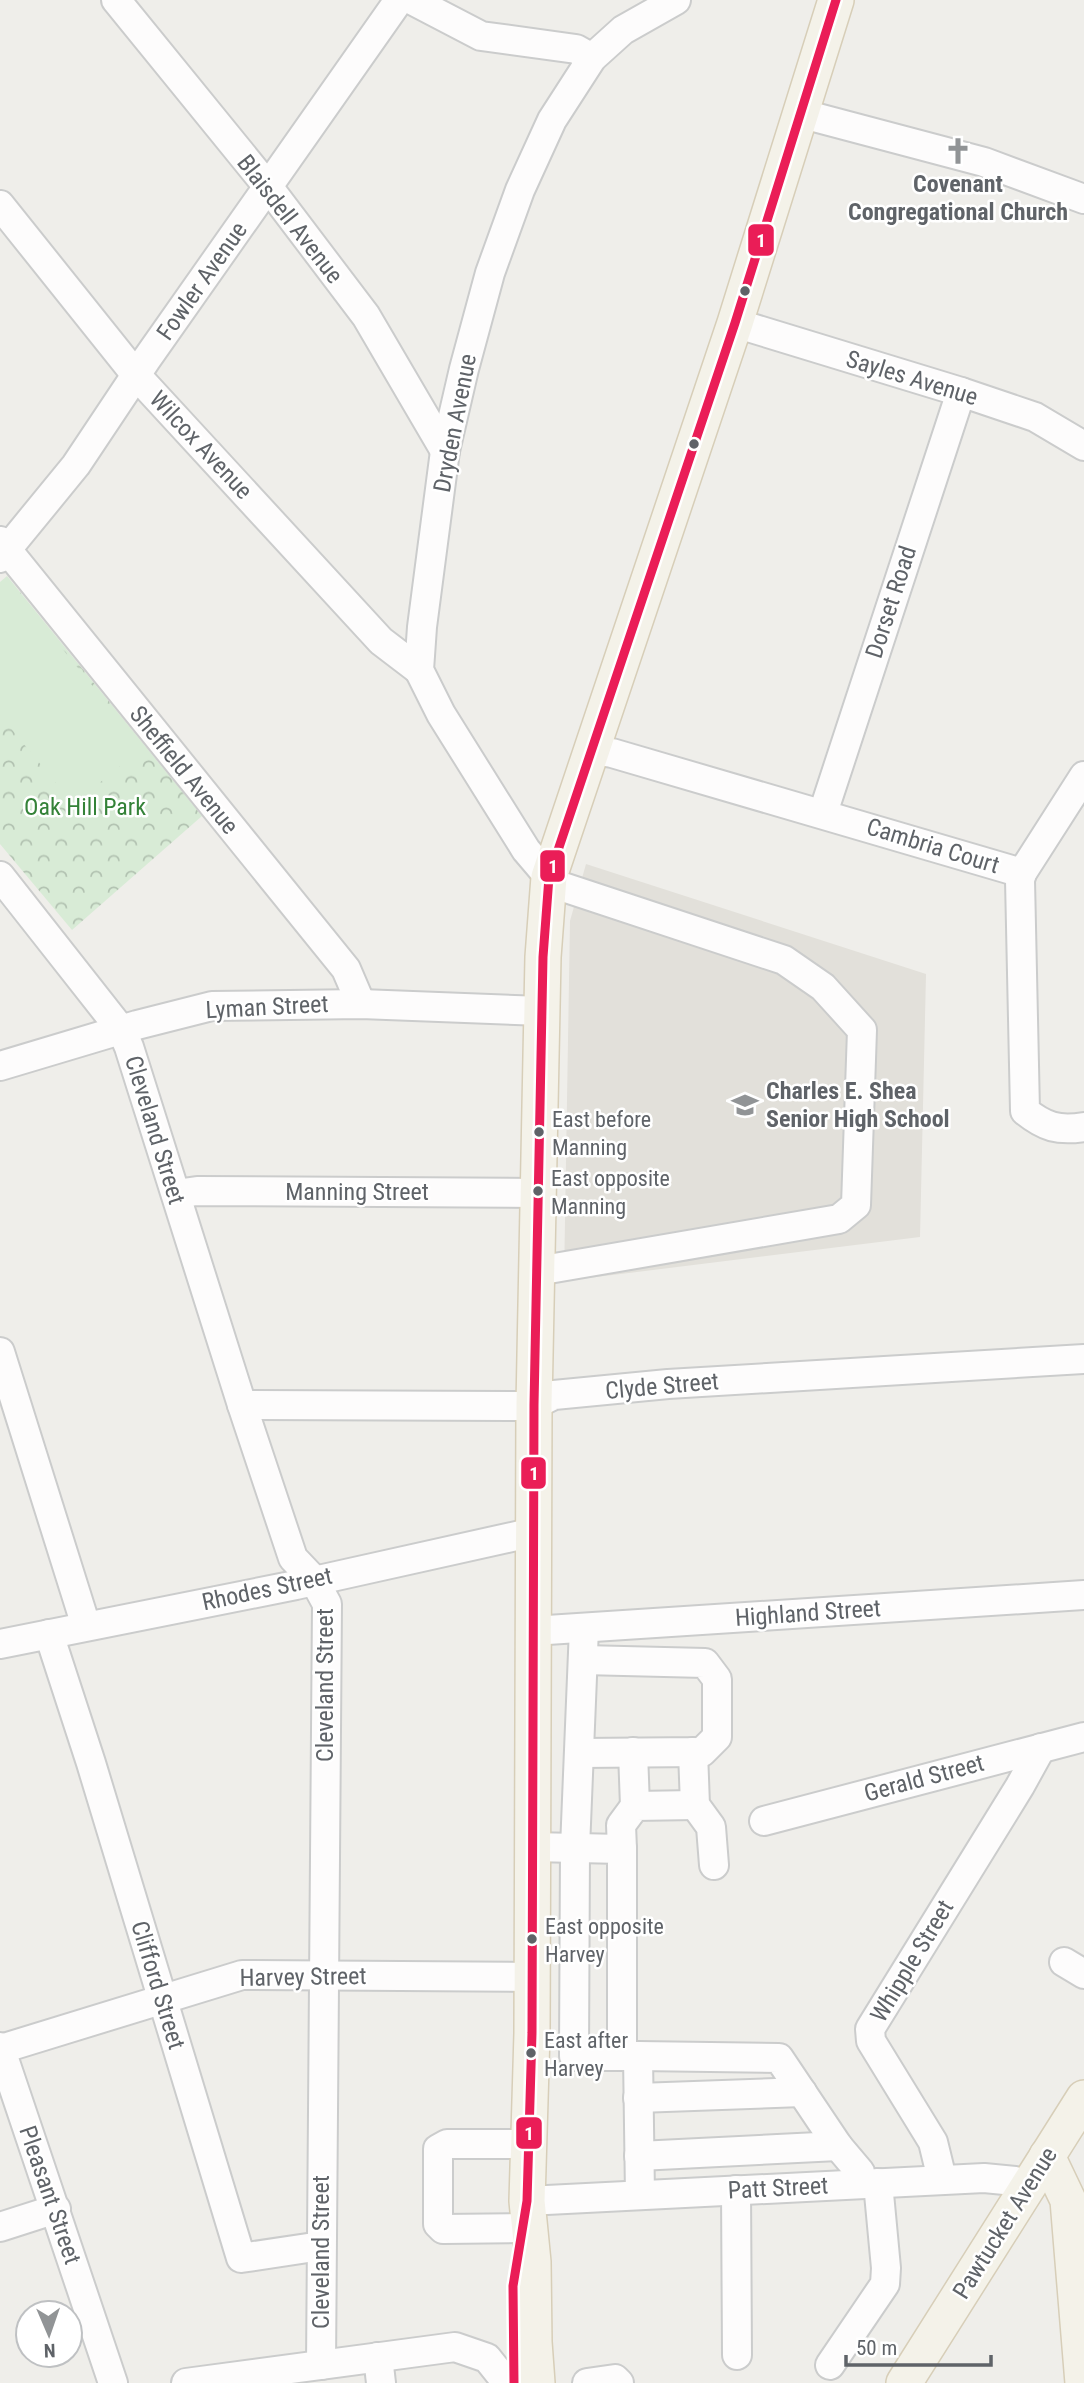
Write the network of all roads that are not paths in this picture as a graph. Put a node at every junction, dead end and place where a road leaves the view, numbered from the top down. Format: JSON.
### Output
{"nodes":[{"id":1,"x":116,"y":0,"type":"edge"},
{"id":2,"x":399,"y":0,"type":"edge"},
{"id":3,"x":412,"y":0,"type":"edge"},
{"id":4,"x":676,"y":0,"type":"edge"},
{"id":5,"x":836,"y":0,"type":"edge"},
{"id":6,"x":592,"y":58,"type":"junction"},
{"id":7,"x":799,"y":113,"type":"junction"},
{"id":8,"x":269,"y":188,"type":"junction"},
{"id":9,"x":1084,"y":199,"type":"edge"},
{"id":10,"x":0,"y":205,"type":"edge"},
{"id":11,"x":735,"y":323,"type":"junction"},
{"id":12,"x":136,"y":375,"type":"junction"},
{"id":13,"x":961,"y":392,"type":"junction"},
{"id":14,"x":1084,"y":446,"type":"edge"},
{"id":15,"x":445,"y":451,"type":"junction"},
{"id":16,"x":3,"y":550,"type":"edge"},
{"id":17,"x":419,"y":670,"type":"junction"},
{"id":18,"x":592,"y":750,"type":"junction"},
{"id":19,"x":1084,"y":776,"type":"edge"},
{"id":20,"x":823,"y":813,"type":"junction"},
{"id":21,"x":1022,"y":873,"type":"junction"},
{"id":22,"x":0,"y":876,"type":"edge"},
{"id":23,"x":548,"y":879,"type":"junction"},
{"id":24,"x":361,"y":1004,"type":"junction"},
{"id":25,"x":542,"y":1011,"type":"junction"},
{"id":26,"x":122,"y":1031,"type":"junction"},
{"id":27,"x":0,"y":1066,"type":"edge"},
{"id":28,"x":1084,"y":1127,"type":"edge"},
{"id":29,"x":538,"y":1193,"type":"junction"},
{"id":30,"x":176,"y":1194,"type":"junction"},
{"id":31,"x":537,"y":1271,"type":"junction"},
{"id":32,"x":0,"y":1352,"type":"edge"},
{"id":33,"x":1084,"y":1359,"type":"edge"},
{"id":34,"x":242,"y":1405,"type":"junction"},
{"id":35,"x":534,"y":1405,"type":"junction"},
{"id":36,"x":534,"y":1532,"type":"junction"},
{"id":37,"x":314,"y":1580,"type":"junction"},
{"id":38,"x":1084,"y":1595,"type":"edge"},
{"id":39,"x":86,"y":1626,"type":"junction"},
{"id":40,"x":584,"y":1628,"type":"junction"},
{"id":41,"x":532,"y":1632,"type":"junction"},
{"id":42,"x":49,"y":1634,"type":"junction"},
{"id":43,"x":0,"y":1644,"type":"edge"},
{"id":44,"x":583,"y":1660,"type":"junction"},
{"id":45,"x":1084,"y":1737,"type":"edge"},
{"id":46,"x":1041,"y":1748,"type":"junction"},
{"id":47,"x":633,"y":1752,"type":"junction"},
{"id":48,"x":693,"y":1752,"type":"junction"},
{"id":49,"x":580,"y":1753,"type":"junction"},
{"id":50,"x":695,"y":1805,"type":"junction"},
{"id":51,"x":635,"y":1806,"type":"junction"},
{"id":52,"x":764,"y":1821,"type":"dead end"},
{"id":53,"x":532,"y":1847,"type":"junction"},
{"id":54,"x":575,"y":1847,"type":"junction"},
{"id":55,"x":622,"y":1849,"type":"junction"},
{"id":56,"x":714,"y":1865,"type":"dead end"},
{"id":57,"x":323,"y":1975,"type":"junction"},
{"id":58,"x":532,"y":1977,"type":"junction"},
{"id":59,"x":163,"y":2000,"type":"junction"},
{"id":60,"x":0,"y":2048,"type":"edge"},
{"id":61,"x":630,"y":2056,"type":"junction"},
{"id":62,"x":802,"y":2092,"type":"junction"},
{"id":63,"x":638,"y":2098,"type":"junction"},
{"id":64,"x":1084,"y":2098,"type":"edge"},
{"id":65,"x":528,"y":2144,"type":"junction"},
{"id":66,"x":838,"y":2146,"type":"junction"},
{"id":67,"x":639,"y":2156,"type":"junction"},
{"id":68,"x":1047,"y":2157,"type":"junction"},
{"id":69,"x":942,"y":2179,"type":"junction"},
{"id":70,"x":870,"y":2183,"type":"junction"},
{"id":71,"x":1028,"y":2187,"type":"junction"},
{"id":72,"x":736,"y":2190,"type":"junction"},
{"id":73,"x":640,"y":2195,"type":"junction"},
{"id":74,"x":56,"y":2210,"type":"junction"},
{"id":75,"x":524,"y":2214,"type":"junction"},
{"id":76,"x":0,"y":2227,"type":"edge"},
{"id":77,"x":321,"y":2246,"type":"junction"},
{"id":78,"x":737,"y":2356,"type":"dead end"},
{"id":79,"x":830,"y":2364,"type":"dead end"},
{"id":80,"x":321,"y":2365,"type":"junction"},
{"id":81,"x":379,"y":2370,"type":"edge"},
{"id":82,"x":245,"y":2379,"type":"edge"},
{"id":83,"x":113,"y":2383,"type":"edge"},
{"id":84,"x":186,"y":2383,"type":"edge"},
{"id":85,"x":507,"y":2383,"type":"edge"},
{"id":86,"x":514,"y":2383,"type":"edge"},
{"id":87,"x":537,"y":2383,"type":"edge"},
{"id":88,"x":587,"y":2383,"type":"edge"},
{"id":89,"x":619,"y":2383,"type":"edge"},
{"id":90,"x":904,"y":2383,"type":"edge"},
{"id":91,"x":1083,"y":2383,"type":"edge"}],
"edges":[{"from":1,"to":8,"type":"street","name":"Blaisdell Avenue"},
{"from":2,"to":8,"type":"street","name":"Fowler Avenue"},
{"from":3,"to":6,"type":"street"},
{"from":4,"to":6,"type":"street","name":"Dryden Avenue"},
{"from":5,"to":7,"type":"main road"},
{"from":6,"to":15,"type":"street","name":"Dryden Avenue"},
{"from":7,"to":9,"type":"street"},
{"from":7,"to":11,"type":"main road"},
{"from":8,"to":12,"type":"street","name":"Fowler Avenue"},
{"from":8,"to":15,"type":"street","name":"Blaisdell Avenue"},
{"from":10,"to":12,"type":"street","name":"Wilcox Avenue"},
{"from":11,"to":13,"type":"street","name":"Sayles Avenue"},
{"from":11,"to":18,"type":"main road"},
{"from":12,"to":16,"type":"street","name":"Fowler Avenue"},
{"from":12,"to":17,"type":"street","name":"Wilcox Avenue"},
{"from":13,"to":14,"type":"street","name":"Sayles Avenue"},
{"from":13,"to":20,"type":"street","name":"Dorset Road"},
{"from":15,"to":17,"type":"street","name":"Dryden Avenue"},
{"from":16,"to":24,"type":"street","name":"Sheffield Avenue"},
{"from":17,"to":23,"type":"street"},
{"from":18,"to":20,"type":"street","name":"Cambria Court"},
{"from":18,"to":23,"type":"main road"},
{"from":19,"to":21,"type":"street"},
{"from":20,"to":21,"type":"street","name":"Cambria Court"},
{"from":21,"to":28,"type":"street","name":"Cambria Court"},
{"from":22,"to":26,"type":"street","name":"Cleveland Street"},
{"from":23,"to":25,"type":"main road"},
{"from":23,"to":31,"type":"street"},
{"from":24,"to":25,"type":"street","name":"Lyman Street"},
{"from":24,"to":26,"type":"street","name":"Lyman Street"},
{"from":25,"to":29,"type":"main road"},
{"from":26,"to":27,"type":"street","name":"Lyman Street"},
{"from":26,"to":30,"type":"street","name":"Cleveland Street"},
{"from":29,"to":30,"type":"street","name":"Manning Street"},
{"from":29,"to":31,"type":"main road"},
{"from":30,"to":34,"type":"street","name":"Cleveland Street"},
{"from":31,"to":35,"type":"main road"},
{"from":32,"to":39,"type":"street"},
{"from":33,"to":35,"type":"street","name":"Clyde Street"},
{"from":34,"to":35,"type":"street","name":"Clyde Street"},
{"from":34,"to":37,"type":"street","name":"Cleveland Street"},
{"from":35,"to":36,"type":"main road"},
{"from":36,"to":37,"type":"street","name":"Rhodes Street"},
{"from":36,"to":41,"type":"main road"},
{"from":37,"to":39,"type":"street","name":"Rhodes Street"},
{"from":37,"to":57,"type":"street","name":"Cleveland Street"},
{"from":38,"to":40,"type":"street","name":"Highland Street"},
{"from":39,"to":42,"type":"street","name":"Rhodes Street"},
{"from":40,"to":41,"type":"street","name":"Highland Street"},
{"from":40,"to":44,"type":"street"},
{"from":41,"to":53,"type":"main road"},
{"from":42,"to":43,"type":"street","name":"Rhodes Street"},
{"from":42,"to":59,"type":"street","name":"Clifford Street"},
{"from":44,"to":48,"type":"street"},
{"from":44,"to":49,"type":"street"},
{"from":45,"to":46,"type":"street","name":"Gerald Street"},
{"from":46,"to":52,"type":"street","name":"Gerald Street"},
{"from":46,"to":69,"type":"street","name":"Whipple Street"},
{"from":47,"to":48,"type":"street"},
{"from":47,"to":49,"type":"street"},
{"from":47,"to":51,"type":"street"},
{"from":48,"to":50,"type":"street"},
{"from":49,"to":54,"type":"street"},
{"from":50,"to":51,"type":"street"},
{"from":50,"to":56,"type":"street"},
{"from":51,"to":55,"type":"street"},
{"from":53,"to":54,"type":"street"},
{"from":53,"to":58,"type":"main road"},
{"from":54,"to":55,"type":"street"},
{"from":54,"to":61,"type":"street"},
{"from":55,"to":61,"type":"street"},
{"from":57,"to":58,"type":"street","name":"Harvey Street"},
{"from":57,"to":59,"type":"street","name":"Harvey Street"},
{"from":57,"to":77,"type":"street","name":"Cleveland Street"},
{"from":58,"to":65,"type":"main road"},
{"from":59,"to":60,"type":"street","name":"Harvey Street"},
{"from":59,"to":77,"type":"street","name":"Clifford Street"},
{"from":60,"to":74,"type":"street","name":"Pleasant Street"},
{"from":61,"to":62,"type":"street"},
{"from":61,"to":63,"type":"street"},
{"from":62,"to":63,"type":"street"},
{"from":62,"to":66,"type":"street"},
{"from":63,"to":67,"type":"street"},
{"from":64,"to":68,"type":"main road","name":"Pawtucket Avenue"},
{"from":65,"to":75,"type":"main road"},
{"from":65,"to":75,"type":"street","name":"Patt Street"},
{"from":66,"to":67,"type":"street"},
{"from":66,"to":70,"type":"street"},
{"from":67,"to":73,"type":"street"},
{"from":68,"to":71,"type":"main road","name":"Pawtucket Avenue"},
{"from":68,"to":91,"type":"main road"},
{"from":69,"to":70,"type":"street","name":"Patt Street"},
{"from":69,"to":71,"type":"street","name":"Patt Street"},
{"from":70,"to":72,"type":"street","name":"Patt Street"},
{"from":70,"to":79,"type":"street"},
{"from":71,"to":90,"type":"main road","name":"Pawtucket Avenue"},
{"from":72,"to":73,"type":"street","name":"Patt Street"},
{"from":72,"to":78,"type":"street"},
{"from":73,"to":75,"type":"street","name":"Patt Street"},
{"from":74,"to":76,"type":"street"},
{"from":74,"to":83,"type":"street","name":"Pleasant Street"},
{"from":75,"to":86,"type":"main road"},
{"from":75,"to":87,"type":"main road"},
{"from":77,"to":80,"type":"street","name":"Cleveland Street"},
{"from":80,"to":81,"type":"street"},
{"from":80,"to":82,"type":"street"},
{"from":81,"to":85,"type":"street"},
{"from":82,"to":84,"type":"street"},
{"from":88,"to":89,"type":"street"}]}
